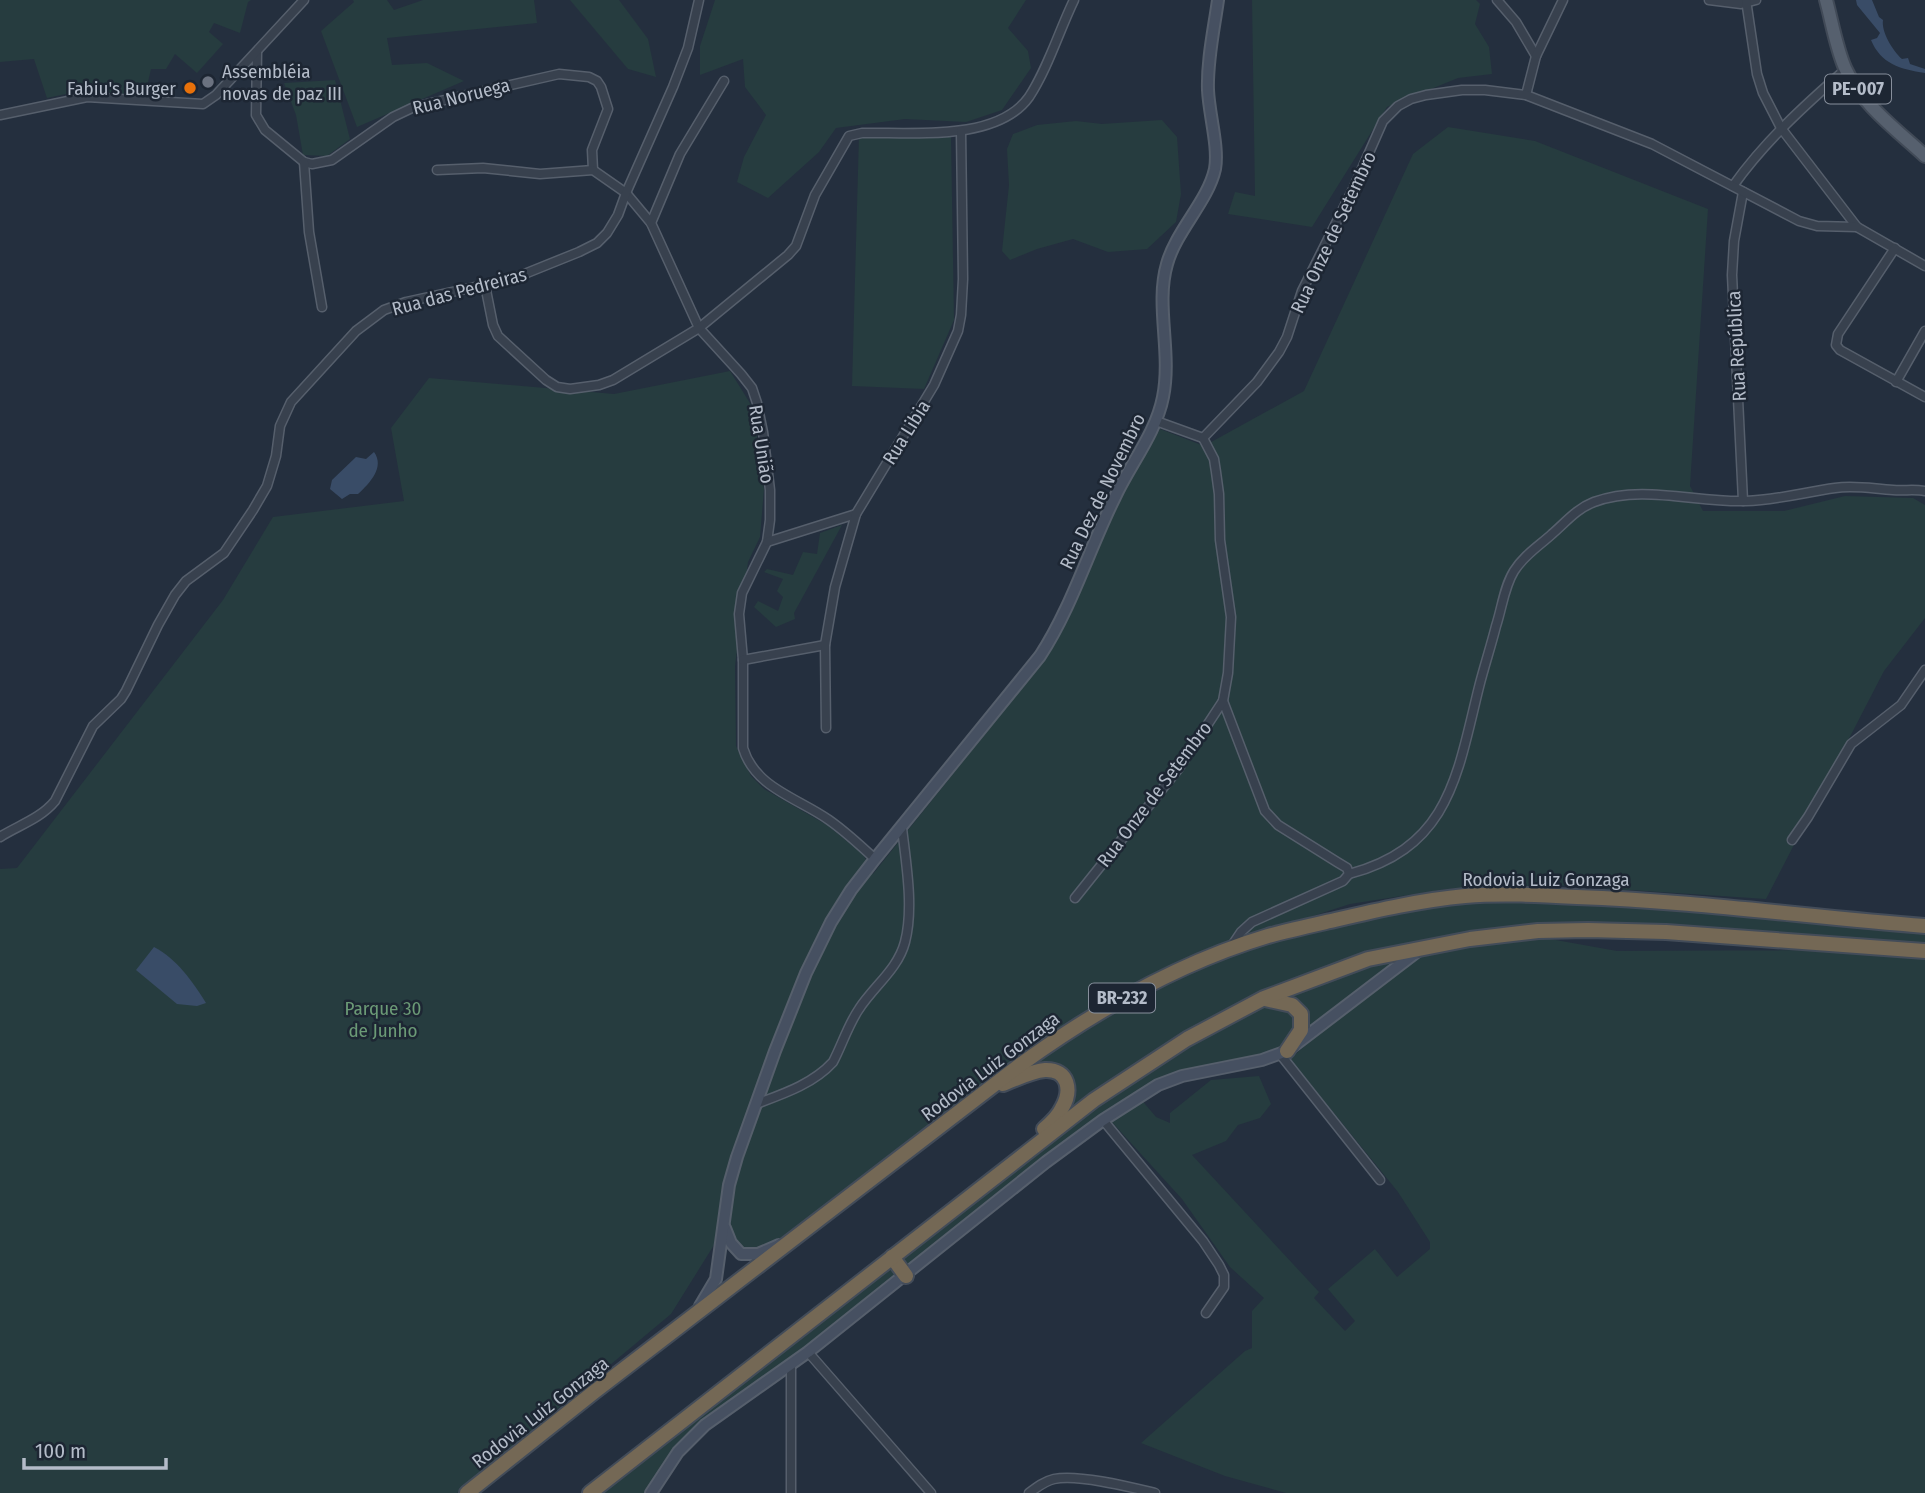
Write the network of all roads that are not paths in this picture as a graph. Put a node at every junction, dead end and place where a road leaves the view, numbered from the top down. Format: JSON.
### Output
{"nodes":[{"id":1,"x":304,"y":0,"type":"edge"},
{"id":2,"x":699,"y":0,"type":"edge"},
{"id":3,"x":1074,"y":0,"type":"edge"},
{"id":4,"x":1218,"y":0,"type":"edge"},
{"id":5,"x":1497,"y":0,"type":"edge"},
{"id":6,"x":1563,"y":0,"type":"edge"},
{"id":7,"x":1709,"y":0,"type":"edge"},
{"id":8,"x":1756,"y":0,"type":"edge"},
{"id":9,"x":1826,"y":0,"type":"edge"},
{"id":10,"x":1746,"y":1,"type":"edge"},
{"id":11,"x":257,"y":52,"type":"junction"},
{"id":12,"x":1536,"y":56,"type":"junction"},
{"id":13,"x":1846,"y":69,"type":"junction"},
{"id":14,"x":724,"y":81,"type":"dead end"},
{"id":15,"x":1526,"y":95,"type":"junction"},
{"id":16,"x":0,"y":115,"type":"edge"},
{"id":17,"x":1781,"y":128,"type":"junction"},
{"id":18,"x":961,"y":131,"type":"junction"},
{"id":19,"x":1925,"y":156,"type":"edge"},
{"id":20,"x":304,"y":162,"type":"junction"},
{"id":21,"x":437,"y":170,"type":"dead end"},
{"id":22,"x":593,"y":170,"type":"junction"},
{"id":23,"x":1733,"y":186,"type":"junction"},
{"id":24,"x":1743,"y":192,"type":"junction"},
{"id":25,"x":626,"y":193,"type":"junction"},
{"id":26,"x":651,"y":223,"type":"junction"},
{"id":27,"x":1857,"y":227,"type":"junction"},
{"id":28,"x":1895,"y":248,"type":"junction"},
{"id":29,"x":1925,"y":267,"type":"edge"},
{"id":30,"x":485,"y":285,"type":"junction"},
{"id":31,"x":322,"y":307,"type":"dead end"},
{"id":32,"x":699,"y":328,"type":"junction"},
{"id":33,"x":1925,"y":331,"type":"edge"},
{"id":34,"x":1896,"y":382,"type":"junction"},
{"id":35,"x":1925,"y":397,"type":"edge"},
{"id":36,"x":1156,"y":421,"type":"junction"},
{"id":37,"x":1203,"y":438,"type":"junction"},
{"id":38,"x":1925,"y":491,"type":"edge"},
{"id":39,"x":1743,"y":501,"type":"junction"},
{"id":40,"x":856,"y":514,"type":"junction"},
{"id":41,"x":768,"y":542,"type":"junction"},
{"id":42,"x":824,"y":645,"type":"junction"},
{"id":43,"x":743,"y":660,"type":"junction"},
{"id":44,"x":1925,"y":670,"type":"edge"},
{"id":45,"x":1223,"y":701,"type":"junction"},
{"id":46,"x":825,"y":728,"type":"dead end"},
{"id":47,"x":902,"y":828,"type":"junction"},
{"id":48,"x":0,"y":837,"type":"edge"},
{"id":49,"x":1792,"y":840,"type":"dead end"},
{"id":50,"x":876,"y":859,"type":"junction"},
{"id":51,"x":1349,"y":874,"type":"junction"},
{"id":52,"x":1075,"y":898,"type":"dead end"},
{"id":53,"x":1925,"y":926,"type":"edge"},
{"id":54,"x":1421,"y":949,"type":"junction"},
{"id":55,"x":1230,"y":950,"type":"junction"},
{"id":56,"x":1925,"y":951,"type":"edge"},
{"id":57,"x":1264,"y":998,"type":"junction"},
{"id":58,"x":1284,"y":1052,"type":"junction"},
{"id":59,"x":991,"y":1089,"type":"junction"},
{"id":60,"x":756,"y":1104,"type":"junction"},
{"id":61,"x":1104,"y":1120,"type":"junction"},
{"id":62,"x":1009,"y":1165,"type":"junction"},
{"id":63,"x":1380,"y":1180,"type":"dead end"},
{"id":64,"x":723,"y":1221,"type":"junction"},
{"id":65,"x":800,"y":1236,"type":"junction"},
{"id":66,"x":891,"y":1256,"type":"junction"},
{"id":67,"x":906,"y":1276,"type":"junction"},
{"id":68,"x":1206,"y":1313,"type":"dead end"},
{"id":69,"x":688,"y":1322,"type":"junction"},
{"id":70,"x":808,"y":1352,"type":"junction"},
{"id":71,"x":791,"y":1364,"type":"junction"},
{"id":72,"x":467,"y":1493,"type":"edge"},
{"id":73,"x":590,"y":1493,"type":"edge"},
{"id":74,"x":651,"y":1493,"type":"edge"},
{"id":75,"x":791,"y":1493,"type":"edge"},
{"id":76,"x":931,"y":1493,"type":"edge"},
{"id":77,"x":1029,"y":1493,"type":"edge"},
{"id":78,"x":1155,"y":1493,"type":"edge"}],
"edges":[{"from":1,"to":11,"type":"street"},
{"from":2,"to":25,"type":"street","name":"Rua das Pedreiras"},
{"from":3,"to":18,"type":"street"},
{"from":4,"to":36,"type":"main road","name":"Rua Dez de Novembro"},
{"from":5,"to":12,"type":"street"},
{"from":6,"to":12,"type":"street"},
{"from":7,"to":10,"type":"street"},
{"from":8,"to":10,"type":"street"},
{"from":9,"to":13,"type":"main road","number":"PE-007"},
{"from":10,"to":17,"type":"street"},
{"from":11,"to":16,"type":"street"},
{"from":11,"to":20,"type":"street"},
{"from":12,"to":15,"type":"street"},
{"from":13,"to":17,"type":"street"},
{"from":13,"to":19,"type":"main road","number":"PE-007"},
{"from":14,"to":26,"type":"street"},
{"from":15,"to":23,"type":"street","name":"Rua Onze de Setembro"},
{"from":15,"to":37,"type":"street","name":"Rua Onze de Setembro"},
{"from":17,"to":23,"type":"street"},
{"from":17,"to":27,"type":"street"},
{"from":18,"to":32,"type":"street"},
{"from":18,"to":40,"type":"street","name":"Rua Libia"},
{"from":20,"to":22,"type":"street","name":"Rua Noruega"},
{"from":20,"to":31,"type":"street"},
{"from":21,"to":22,"type":"street"},
{"from":22,"to":25,"type":"street","name":"Rua União"},
{"from":23,"to":24,"type":"street","name":"Rua Onze de Setembro"},
{"from":24,"to":27,"type":"street","name":"Rua Onze de Setembro"},
{"from":24,"to":39,"type":"street","name":"Rua República"},
{"from":25,"to":26,"type":"street","name":"Rua União"},
{"from":25,"to":30,"type":"street","name":"Rua das Pedreiras"},
{"from":26,"to":32,"type":"street","name":"Rua União"},
{"from":27,"to":28,"type":"street"},
{"from":28,"to":29,"type":"street"},
{"from":28,"to":34,"type":"street"},
{"from":30,"to":32,"type":"street"},
{"from":30,"to":48,"type":"street","name":"Rua das Pedreiras"},
{"from":32,"to":41,"type":"street","name":"Rua União"},
{"from":33,"to":34,"type":"street"},
{"from":34,"to":35,"type":"street"},
{"from":36,"to":37,"type":"street"},
{"from":36,"to":47,"type":"main road","name":"Rua Dez de Novembro"},
{"from":37,"to":45,"type":"street","name":"Rua Onze de Setembro"},
{"from":38,"to":39,"type":"street"},
{"from":39,"to":51,"type":"street"},
{"from":40,"to":41,"type":"street"},
{"from":40,"to":42,"type":"street","name":"Rua Libia"},
{"from":41,"to":43,"type":"street","name":"Rua União"},
{"from":42,"to":43,"type":"street"},
{"from":42,"to":46,"type":"street","name":"Rua Libia"},
{"from":43,"to":50,"type":"street","name":"Rua União"},
{"from":44,"to":49,"type":"street"},
{"from":45,"to":51,"type":"street"},
{"from":45,"to":52,"type":"street","name":"Rua Onze de Setembro"},
{"from":47,"to":50,"type":"main road","name":"Rua Dez de Novembro"},
{"from":47,"to":60,"type":"street"},
{"from":50,"to":60,"type":"main road","name":"Rua Dez de Novembro"},
{"from":51,"to":55,"type":"street"},
{"from":53,"to":55,"type":"highway","name":"Rodovia Luiz Gonzaga","number":"BR-232"},
{"from":54,"to":56,"type":"highway","number":"BR-232"},
{"from":54,"to":57,"type":"highway","number":"BR-232"},
{"from":54,"to":58,"type":"main road"},
{"from":55,"to":59,"type":"highway","name":"Rodovia Luiz Gonzaga","number":"BR-232"},
{"from":57,"to":58,"type":"highway"},
{"from":57,"to":62,"type":"highway","number":"BR-232"},
{"from":58,"to":61,"type":"main road"},
{"from":58,"to":63,"type":"street"},
{"from":59,"to":62,"type":"highway","number":"BR-232"},
{"from":59,"to":65,"type":"highway","name":"Rodovia Luiz Gonzaga","number":"BR-232"},
{"from":60,"to":64,"type":"main road","name":"Rua Dez de Novembro"},
{"from":61,"to":67,"type":"main road"},
{"from":61,"to":68,"type":"street"},
{"from":62,"to":66,"type":"highway","number":"BR-232"},
{"from":64,"to":65,"type":"main road"},
{"from":64,"to":69,"type":"main road","name":"Rua Dez de Novembro"},
{"from":65,"to":69,"type":"highway","name":"Rodovia Luiz Gonzaga","number":"BR-232"},
{"from":66,"to":67,"type":"highway"},
{"from":66,"to":73,"type":"highway","number":"BR-232"},
{"from":67,"to":70,"type":"main road"},
{"from":69,"to":72,"type":"highway","name":"Rodovia Luiz Gonzaga","number":"BR-232"},
{"from":70,"to":71,"type":"main road"},
{"from":70,"to":76,"type":"street"},
{"from":71,"to":74,"type":"main road"},
{"from":71,"to":75,"type":"street"},
{"from":77,"to":78,"type":"street"}]}
